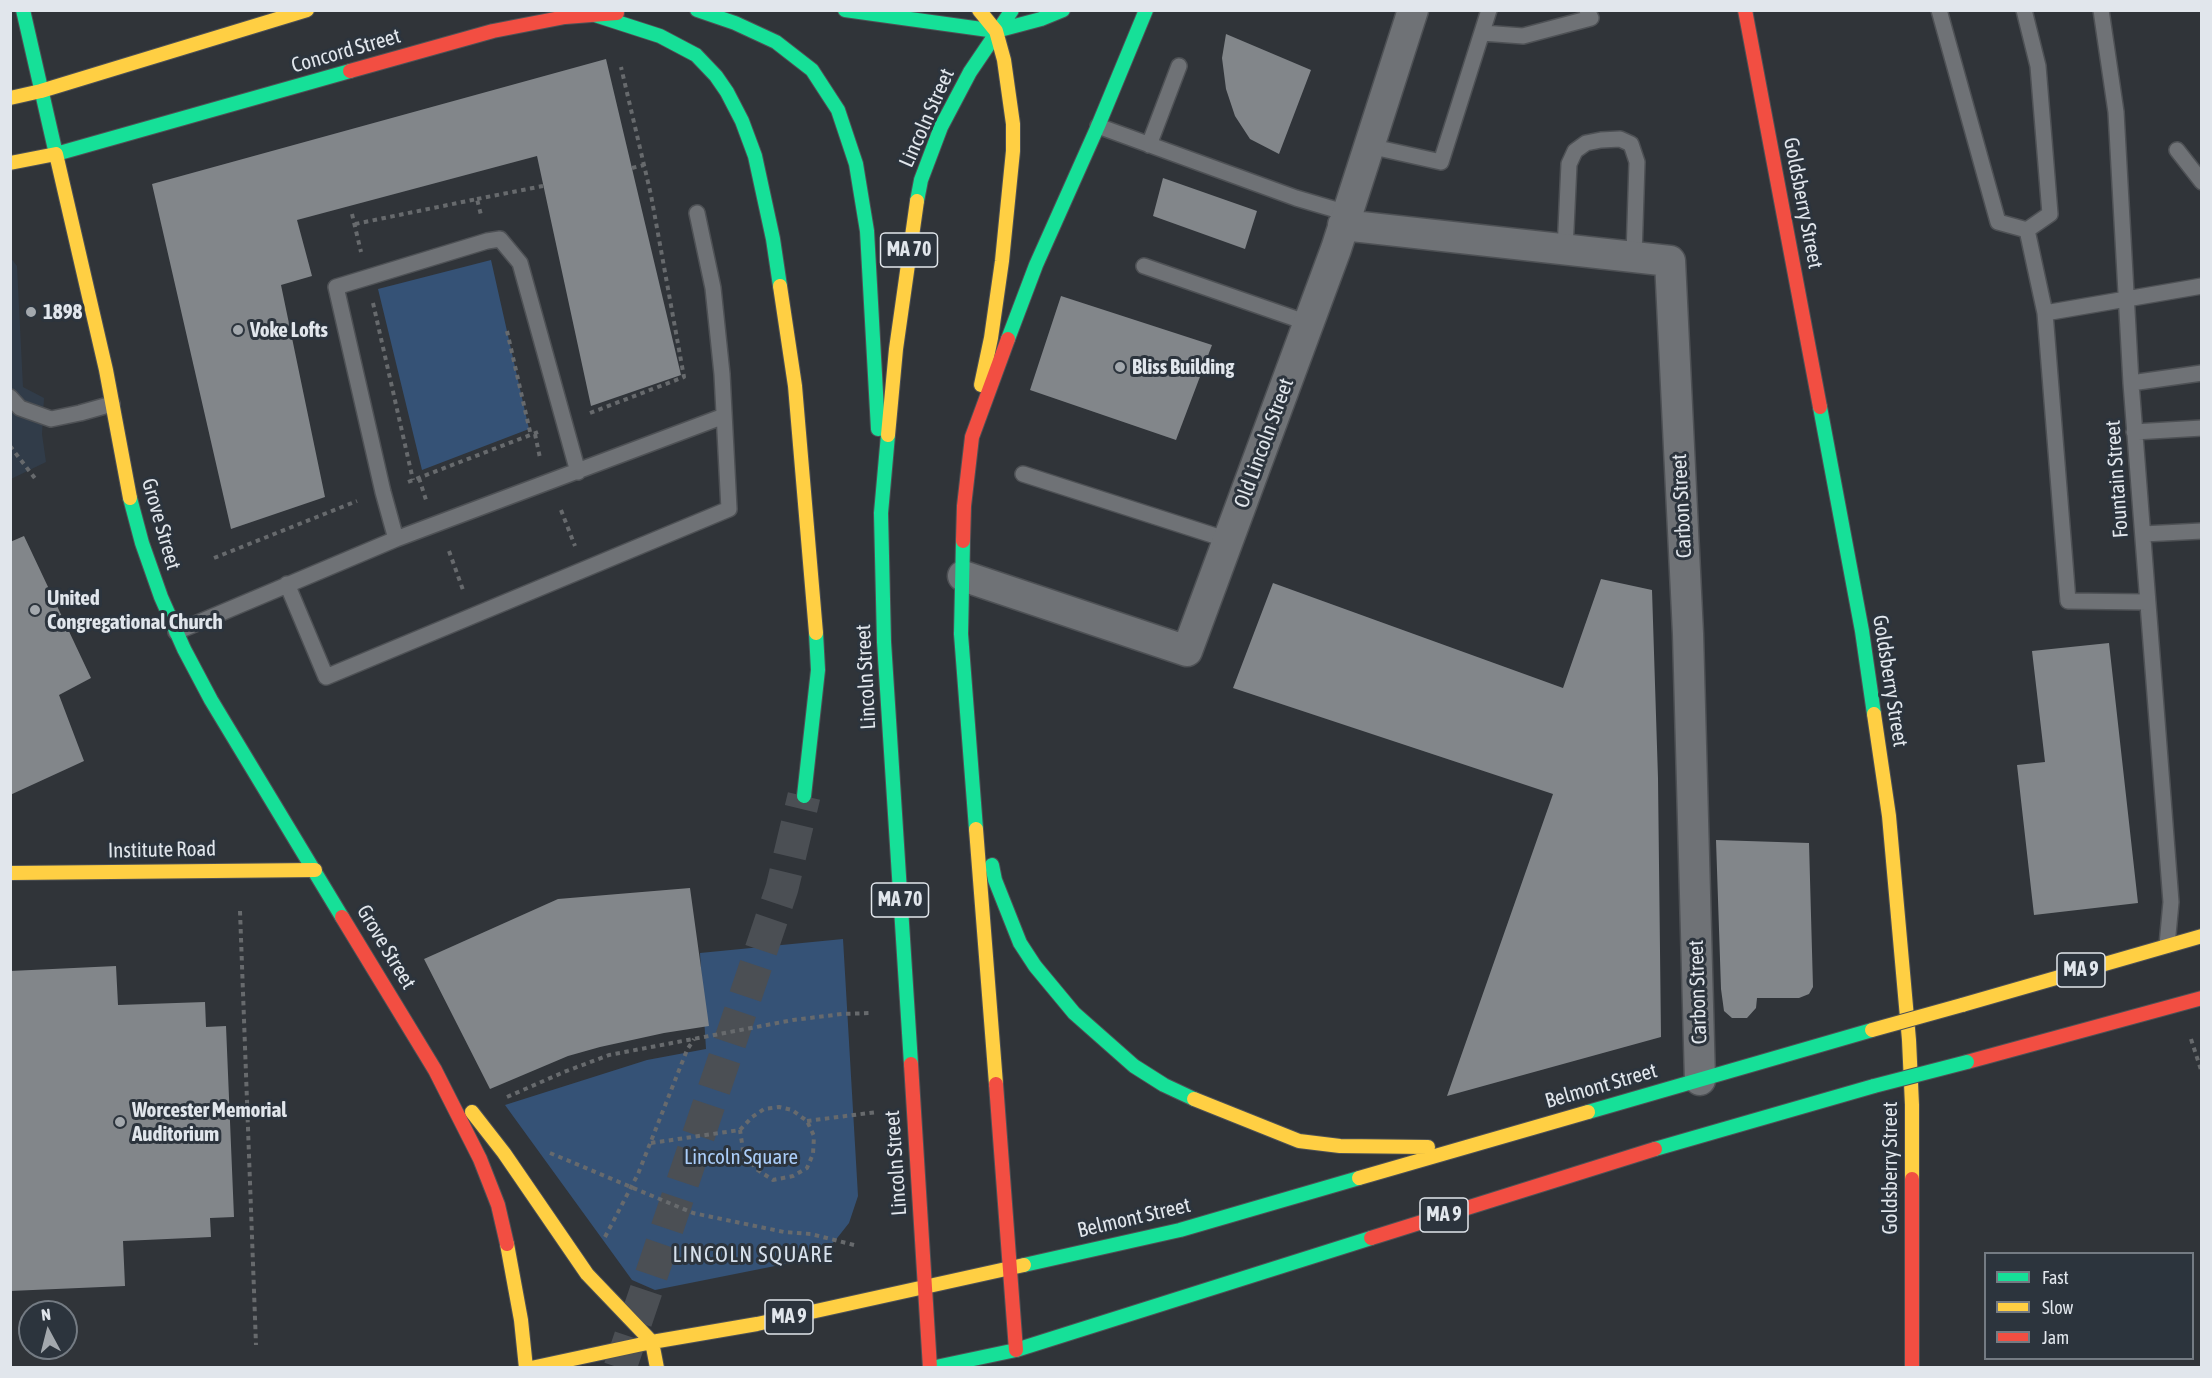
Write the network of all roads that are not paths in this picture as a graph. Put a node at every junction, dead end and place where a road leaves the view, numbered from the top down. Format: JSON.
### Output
{"nodes":[{"id":1,"x":23,"y":10,"type":"edge"},
{"id":2,"x":307,"y":10,"type":"edge"},
{"id":3,"x":697,"y":10,"type":"edge"},
{"id":4,"x":845,"y":10,"type":"edge"},
{"id":5,"x":979,"y":10,"type":"edge"},
{"id":6,"x":1012,"y":10,"type":"edge"},
{"id":7,"x":1063,"y":10,"type":"edge"},
{"id":8,"x":1146,"y":10,"type":"edge"},
{"id":9,"x":1413,"y":10,"type":"edge"},
{"id":10,"x":1489,"y":10,"type":"edge"},
{"id":11,"x":1587,"y":10,"type":"edge"},
{"id":12,"x":1745,"y":10,"type":"edge"},
{"id":13,"x":1939,"y":10,"type":"edge"},
{"id":14,"x":2024,"y":10,"type":"edge"},
{"id":15,"x":2101,"y":10,"type":"edge"},
{"id":16,"x":629,"y":12,"type":"dead end"},
{"id":17,"x":595,"y":15,"type":"junction"},
{"id":18,"x":996,"y":31,"type":"junction"},
{"id":19,"x":1482,"y":33,"type":"junction"},
{"id":20,"x":1179,"y":66,"type":"dead end"},
{"id":21,"x":42,"y":91,"type":"junction"},
{"id":22,"x":10,"y":98,"type":"edge"},
{"id":23,"x":1098,"y":126,"type":"junction"},
{"id":24,"x":1149,"y":145,"type":"junction"},
{"id":25,"x":1369,"y":146,"type":"junction"},
{"id":26,"x":2177,"y":150,"type":"dead end"},
{"id":27,"x":56,"y":154,"type":"junction"},
{"id":28,"x":10,"y":163,"type":"edge"},
{"id":29,"x":2202,"y":182,"type":"edge"},
{"id":30,"x":696,"y":213,"type":"dead end"},
{"id":31,"x":1345,"y":219,"type":"junction"},
{"id":32,"x":2028,"y":230,"type":"junction"},
{"id":33,"x":1565,"y":250,"type":"junction"},
{"id":34,"x":1634,"y":256,"type":"junction"},
{"id":35,"x":1144,"y":266,"type":"dead end"},
{"id":36,"x":2202,"y":286,"type":"edge"},
{"id":37,"x":2126,"y":299,"type":"junction"},
{"id":38,"x":2045,"y":313,"type":"junction"},
{"id":39,"x":1308,"y":323,"type":"junction"},
{"id":40,"x":2202,"y":373,"type":"edge"},
{"id":41,"x":2131,"y":383,"type":"junction"},
{"id":42,"x":10,"y":397,"type":"edge"},
{"id":43,"x":112,"y":404,"type":"junction"},
{"id":44,"x":724,"y":416,"type":"junction"},
{"id":45,"x":2202,"y":428,"type":"edge"},
{"id":46,"x":2134,"y":432,"type":"junction"},
{"id":47,"x":972,"y":437,"type":"junction"},
{"id":48,"x":578,"y":472,"type":"junction"},
{"id":49,"x":1023,"y":474,"type":"dead end"},
{"id":50,"x":881,"y":513,"type":"junction"},
{"id":51,"x":2202,"y":531,"type":"edge"},
{"id":52,"x":2142,"y":534,"type":"junction"},
{"id":53,"x":396,"y":539,"type":"junction"},
{"id":54,"x":1228,"y":540,"type":"junction"},
{"id":55,"x":963,"y":576,"type":"junction"},
{"id":56,"x":287,"y":584,"type":"junction"},
{"id":57,"x":2147,"y":602,"type":"junction"},
{"id":58,"x":177,"y":632,"type":"junction"},
{"id":59,"x":974,"y":793,"type":"junction"},
{"id":60,"x":804,"y":796,"type":"tunnel mouth"},
{"id":61,"x":315,"y":870,"type":"junction"},
{"id":62,"x":10,"y":873,"type":"edge"},
{"id":63,"x":2202,"y":936,"type":"edge"},
{"id":64,"x":2167,"y":945,"type":"junction"},
{"id":65,"x":2202,"y":998,"type":"edge"},
{"id":66,"x":429,"y":1059,"type":"junction"},
{"id":67,"x":1700,"y":1080,"type":"junction"},
{"id":68,"x":1459,"y":1149,"type":"junction"},
{"id":69,"x":1010,"y":1268,"type":"junction"},
{"id":70,"x":925,"y":1287,"type":"junction"},
{"id":71,"x":652,"y":1342,"type":"junction"},
{"id":72,"x":1016,"y":1350,"type":"junction"},
{"id":73,"x":526,"y":1368,"type":"edge"},
{"id":74,"x":531,"y":1368,"type":"edge"},
{"id":75,"x":657,"y":1368,"type":"edge"},
{"id":76,"x":930,"y":1368,"type":"edge"},
{"id":77,"x":1018,"y":1368,"type":"edge"},
{"id":78,"x":1912,"y":1368,"type":"edge"}],
"edges":[{"from":1,"to":21,"type":"main road","name":"Grove Street"},
{"from":2,"to":21,"type":"main road"},
{"from":3,"to":50,"type":"main road"},
{"from":4,"to":18,"type":"main road"},
{"from":5,"to":18,"type":"main road"},
{"from":6,"to":18,"type":"main road","name":"Lincoln Street","number":"MA 70"},
{"from":7,"to":18,"type":"main road"},
{"from":8,"to":23,"type":"main road"},
{"from":9,"to":25,"type":"street","name":"Old Lincoln Street"},
{"from":10,"to":19,"type":"lane"},
{"from":11,"to":19,"type":"lane"},
{"from":12,"to":78,"type":"main road","name":"Goldsberry Street"},
{"from":13,"to":32,"type":"lane"},
{"from":14,"to":32,"type":"lane"},
{"from":15,"to":37,"type":"lane","name":"Fountain Street"},
{"from":16,"to":17,"type":"main road","name":"Concord Street"},
{"from":17,"to":27,"type":"main road","name":"Concord Street"},
{"from":17,"to":60,"type":"main road"},
{"from":18,"to":47,"type":"main road"},
{"from":18,"to":50,"type":"main road","name":"Lincoln Street","number":"MA 70"},
{"from":19,"to":25,"type":"lane"},
{"from":20,"to":24,"type":"lane"},
{"from":21,"to":22,"type":"main road"},
{"from":21,"to":27,"type":"main road","name":"Grove Street"},
{"from":23,"to":24,"type":"lane"},
{"from":23,"to":47,"type":"main road"},
{"from":24,"to":31,"type":"lane"},
{"from":25,"to":31,"type":"street","name":"Old Lincoln Street"},
{"from":26,"to":29,"type":"lane"},
{"from":27,"to":28,"type":"main road","name":"Concord Street"},
{"from":27,"to":43,"type":"main road","name":"Grove Street"},
{"from":30,"to":44,"type":"lane"},
{"from":31,"to":33,"type":"street","name":"Carbon Street"},
{"from":31,"to":39,"type":"street","name":"Old Lincoln Street"},
{"from":32,"to":38,"type":"lane"},
{"from":33,"to":34,"type":"street","name":"Carbon Street"},
{"from":33,"to":34,"type":"lane"},
{"from":34,"to":67,"type":"street","name":"Carbon Street"},
{"from":35,"to":39,"type":"lane"},
{"from":36,"to":37,"type":"lane"},
{"from":37,"to":38,"type":"lane"},
{"from":37,"to":41,"type":"lane","name":"Fountain Street"},
{"from":38,"to":57,"type":"lane"},
{"from":39,"to":54,"type":"street","name":"Old Lincoln Street"},
{"from":40,"to":41,"type":"lane"},
{"from":41,"to":46,"type":"lane","name":"Fountain Street"},
{"from":42,"to":43,"type":"lane"},
{"from":43,"to":58,"type":"main road","name":"Grove Street"},
{"from":44,"to":48,"type":"lane"},
{"from":44,"to":56,"type":"lane"},
{"from":45,"to":46,"type":"lane"},
{"from":46,"to":52,"type":"lane","name":"Fountain Street"},
{"from":47,"to":55,"type":"main road"},
{"from":48,"to":53,"type":"lane"},
{"from":48,"to":53,"type":"lane"},
{"from":49,"to":54,"type":"lane"},
{"from":50,"to":70,"type":"main road","name":"Lincoln Street","number":"MA 70"},
{"from":51,"to":52,"type":"lane"},
{"from":52,"to":57,"type":"lane","name":"Fountain Street"},
{"from":53,"to":56,"type":"lane"},
{"from":54,"to":55,"type":"street","name":"Old Lincoln Street"},
{"from":55,"to":59,"type":"main road"},
{"from":56,"to":58,"type":"lane"},
{"from":57,"to":64,"type":"lane","name":"Fountain Street"},
{"from":58,"to":61,"type":"main road","name":"Grove Street"},
{"from":59,"to":68,"type":"main road"},
{"from":59,"to":69,"type":"main road"},
{"from":61,"to":62,"type":"main road","name":"Institute Road"},
{"from":61,"to":66,"type":"main road","name":"Grove Street"},
{"from":63,"to":64,"type":"main road","name":"Belmont Street","number":"MA 9"},
{"from":64,"to":67,"type":"main road","name":"Belmont Street","number":"MA 9","bridge":true},
{"from":65,"to":72,"type":"main road","number":"MA 9","bridge":true},
{"from":66,"to":71,"type":"main road","name":"Grove Street"},
{"from":66,"to":73,"type":"main road","name":"Grove Street"},
{"from":67,"to":68,"type":"main road","name":"Belmont Street","number":"MA 9"},
{"from":68,"to":69,"type":"main road","name":"Belmont Street","number":"MA 9"},
{"from":69,"to":70,"type":"main road","number":"MA 9"},
{"from":69,"to":72,"type":"main road"},
{"from":70,"to":71,"type":"main road","number":"MA 9"},
{"from":70,"to":76,"type":"main road","name":"Lincoln Street","number":"MA 70"},
{"from":71,"to":74,"type":"main road","number":"MA 9"},
{"from":71,"to":75,"type":"main road"},
{"from":72,"to":76,"type":"main road","number":"MA 9"},
{"from":72,"to":77,"type":"main road"}]}
